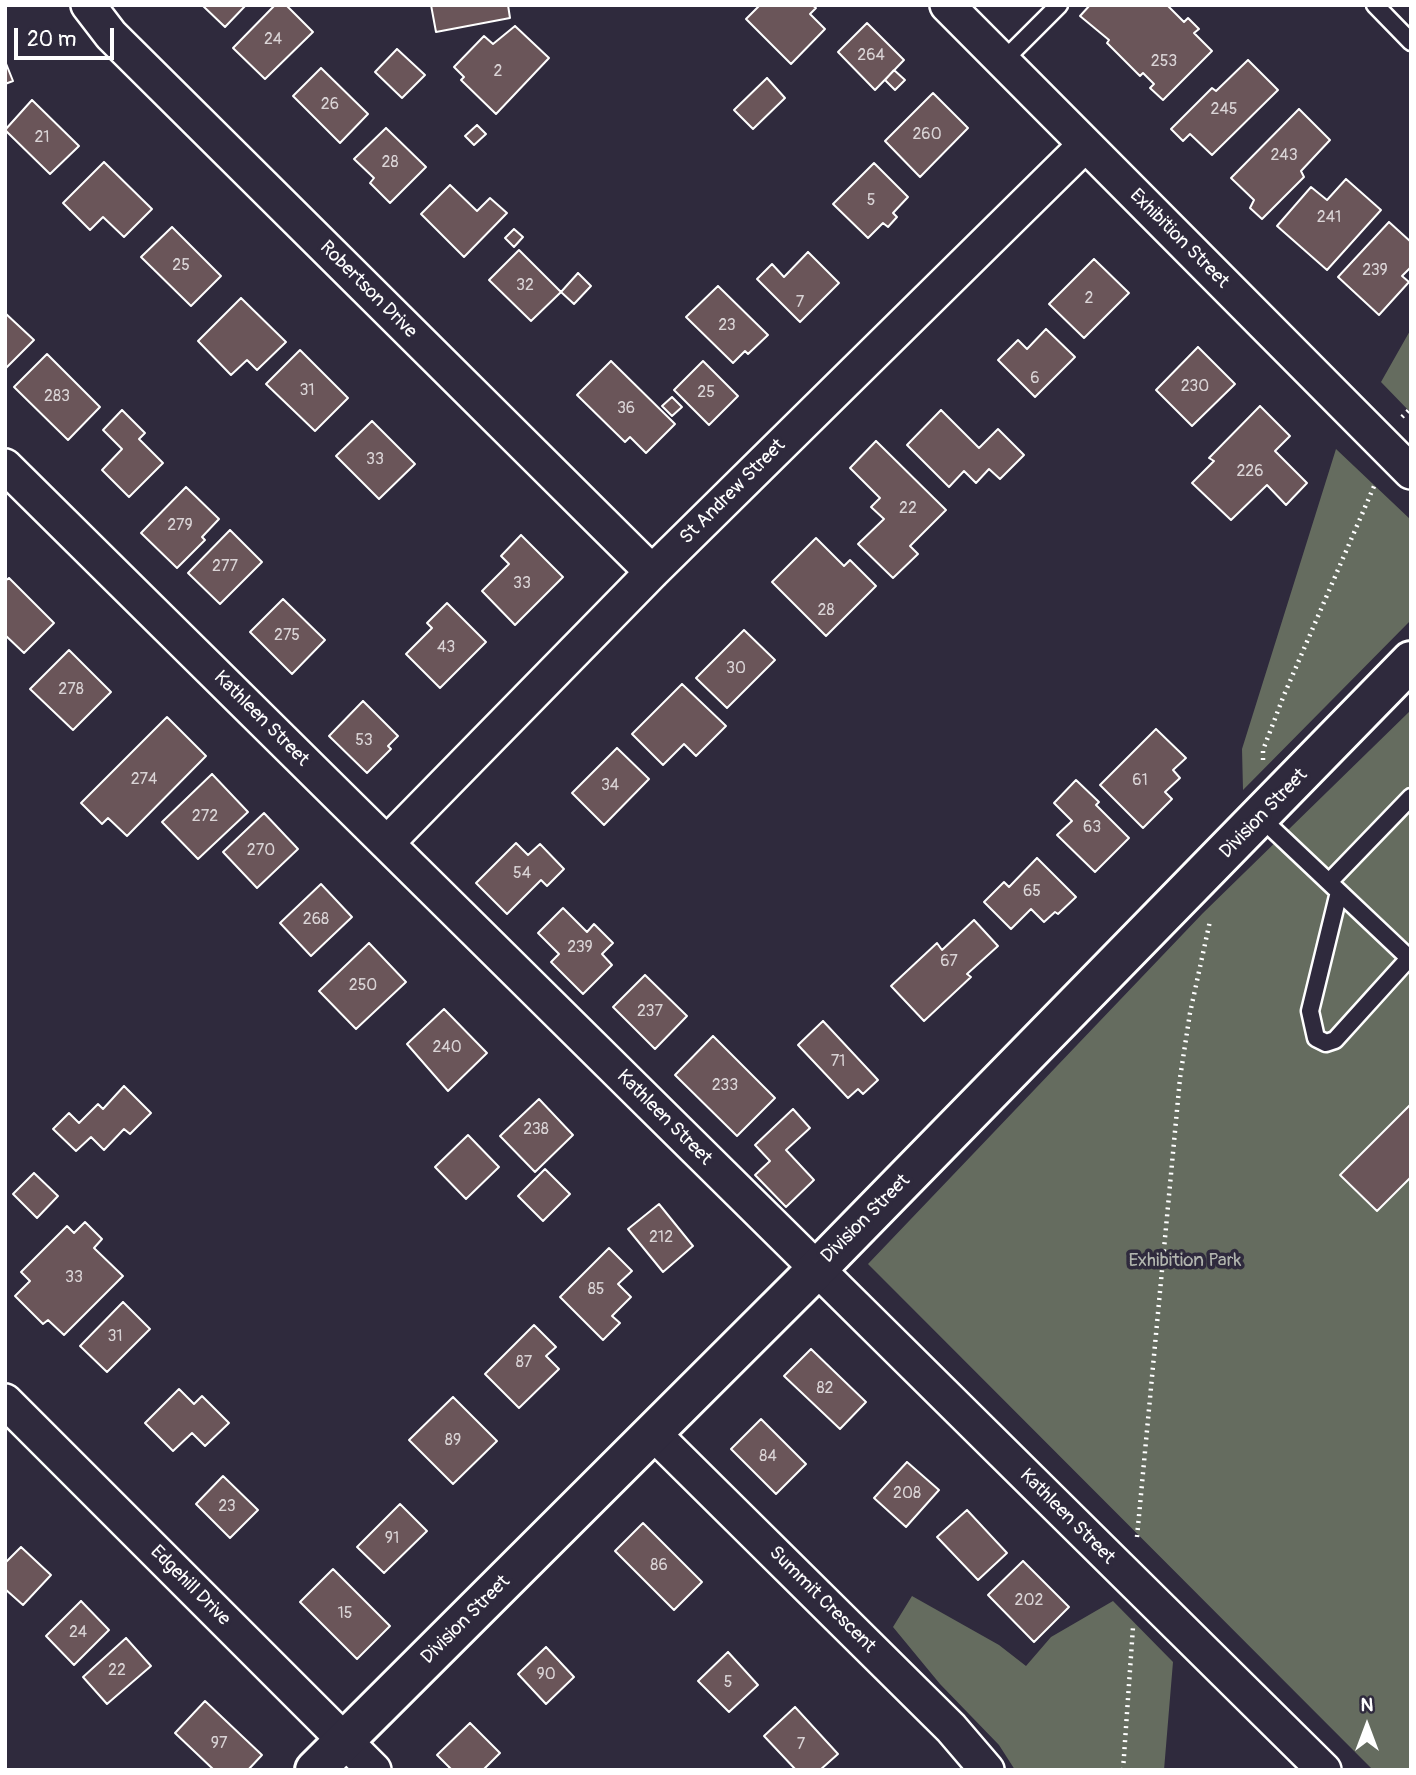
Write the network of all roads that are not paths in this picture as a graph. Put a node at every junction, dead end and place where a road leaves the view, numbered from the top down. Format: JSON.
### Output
{"nodes":[{"id":1,"x":88,"y":5,"type":"edge"},
{"id":2,"x":947,"y":5,"type":"edge"},
{"id":3,"x":1059,"y":5,"type":"edge"},
{"id":4,"x":1375,"y":5,"type":"edge"},
{"id":5,"x":1411,"y":42,"type":"edge"},
{"id":6,"x":1003,"y":61,"type":"junction"},
{"id":7,"x":1085,"y":145,"type":"junction"},
{"id":8,"x":1400,"y":462,"type":"edge"},
{"id":9,"x":5,"y":466,"type":"edge"},
{"id":10,"x":652,"y":572,"type":"junction"},
{"id":11,"x":1411,"y":661,"type":"edge"},
{"id":12,"x":1411,"y":797,"type":"edge"},
{"id":13,"x":1261,"y":818,"type":"junction"},
{"id":14,"x":387,"y":843,"type":"junction"},
{"id":15,"x":1334,"y":887,"type":"junction"},
{"id":16,"x":1410,"y":957,"type":"edge"},
{"id":17,"x":816,"y":1269,"type":"junction"},
{"id":18,"x":5,"y":1401,"type":"edge"},
{"id":19,"x":653,"y":1433,"type":"junction"},
{"id":20,"x":345,"y":1741,"type":"junction"},
{"id":21,"x":316,"y":1770,"type":"edge"},
{"id":22,"x":374,"y":1770,"type":"edge"},
{"id":23,"x":987,"y":1770,"type":"edge"},
{"id":24,"x":1324,"y":1770,"type":"edge"}],
"edges":[{"from":1,"to":10,"type":"street","name":"Robertson Drive"},
{"from":2,"to":6,"type":"street","name":"Exhibition Street"},
{"from":3,"to":6,"type":"lane"},
{"from":4,"to":5,"type":"lane"},
{"from":6,"to":7,"type":"street","name":"Exhibition Street"},
{"from":7,"to":8,"type":"street","name":"Exhibition Street"},
{"from":7,"to":10,"type":"street","name":"St Andrew Street"},
{"from":9,"to":14,"type":"street","name":"Kathleen Street"},
{"from":10,"to":14,"type":"street","name":"St Andrew Street"},
{"from":11,"to":13,"type":"street","name":"Division Street"},
{"from":12,"to":15,"type":"lane"},
{"from":13,"to":15,"type":"lane"},
{"from":13,"to":17,"type":"street","name":"Division Street"},
{"from":14,"to":17,"type":"street","name":"Kathleen Street"},
{"from":15,"to":16,"type":"lane"},
{"from":15,"to":16,"type":"lane"},
{"from":17,"to":19,"type":"street","name":"Division Street"},
{"from":17,"to":24,"type":"street","name":"Kathleen Street"},
{"from":18,"to":20,"type":"street","name":"Edgehill Drive"},
{"from":19,"to":20,"type":"street","name":"Division Street"},
{"from":19,"to":23,"type":"street","name":"Summit Crescent"},
{"from":20,"to":21,"type":"street","name":"Division Street"},
{"from":20,"to":22,"type":"street","name":"Edgehill Drive"}]}
